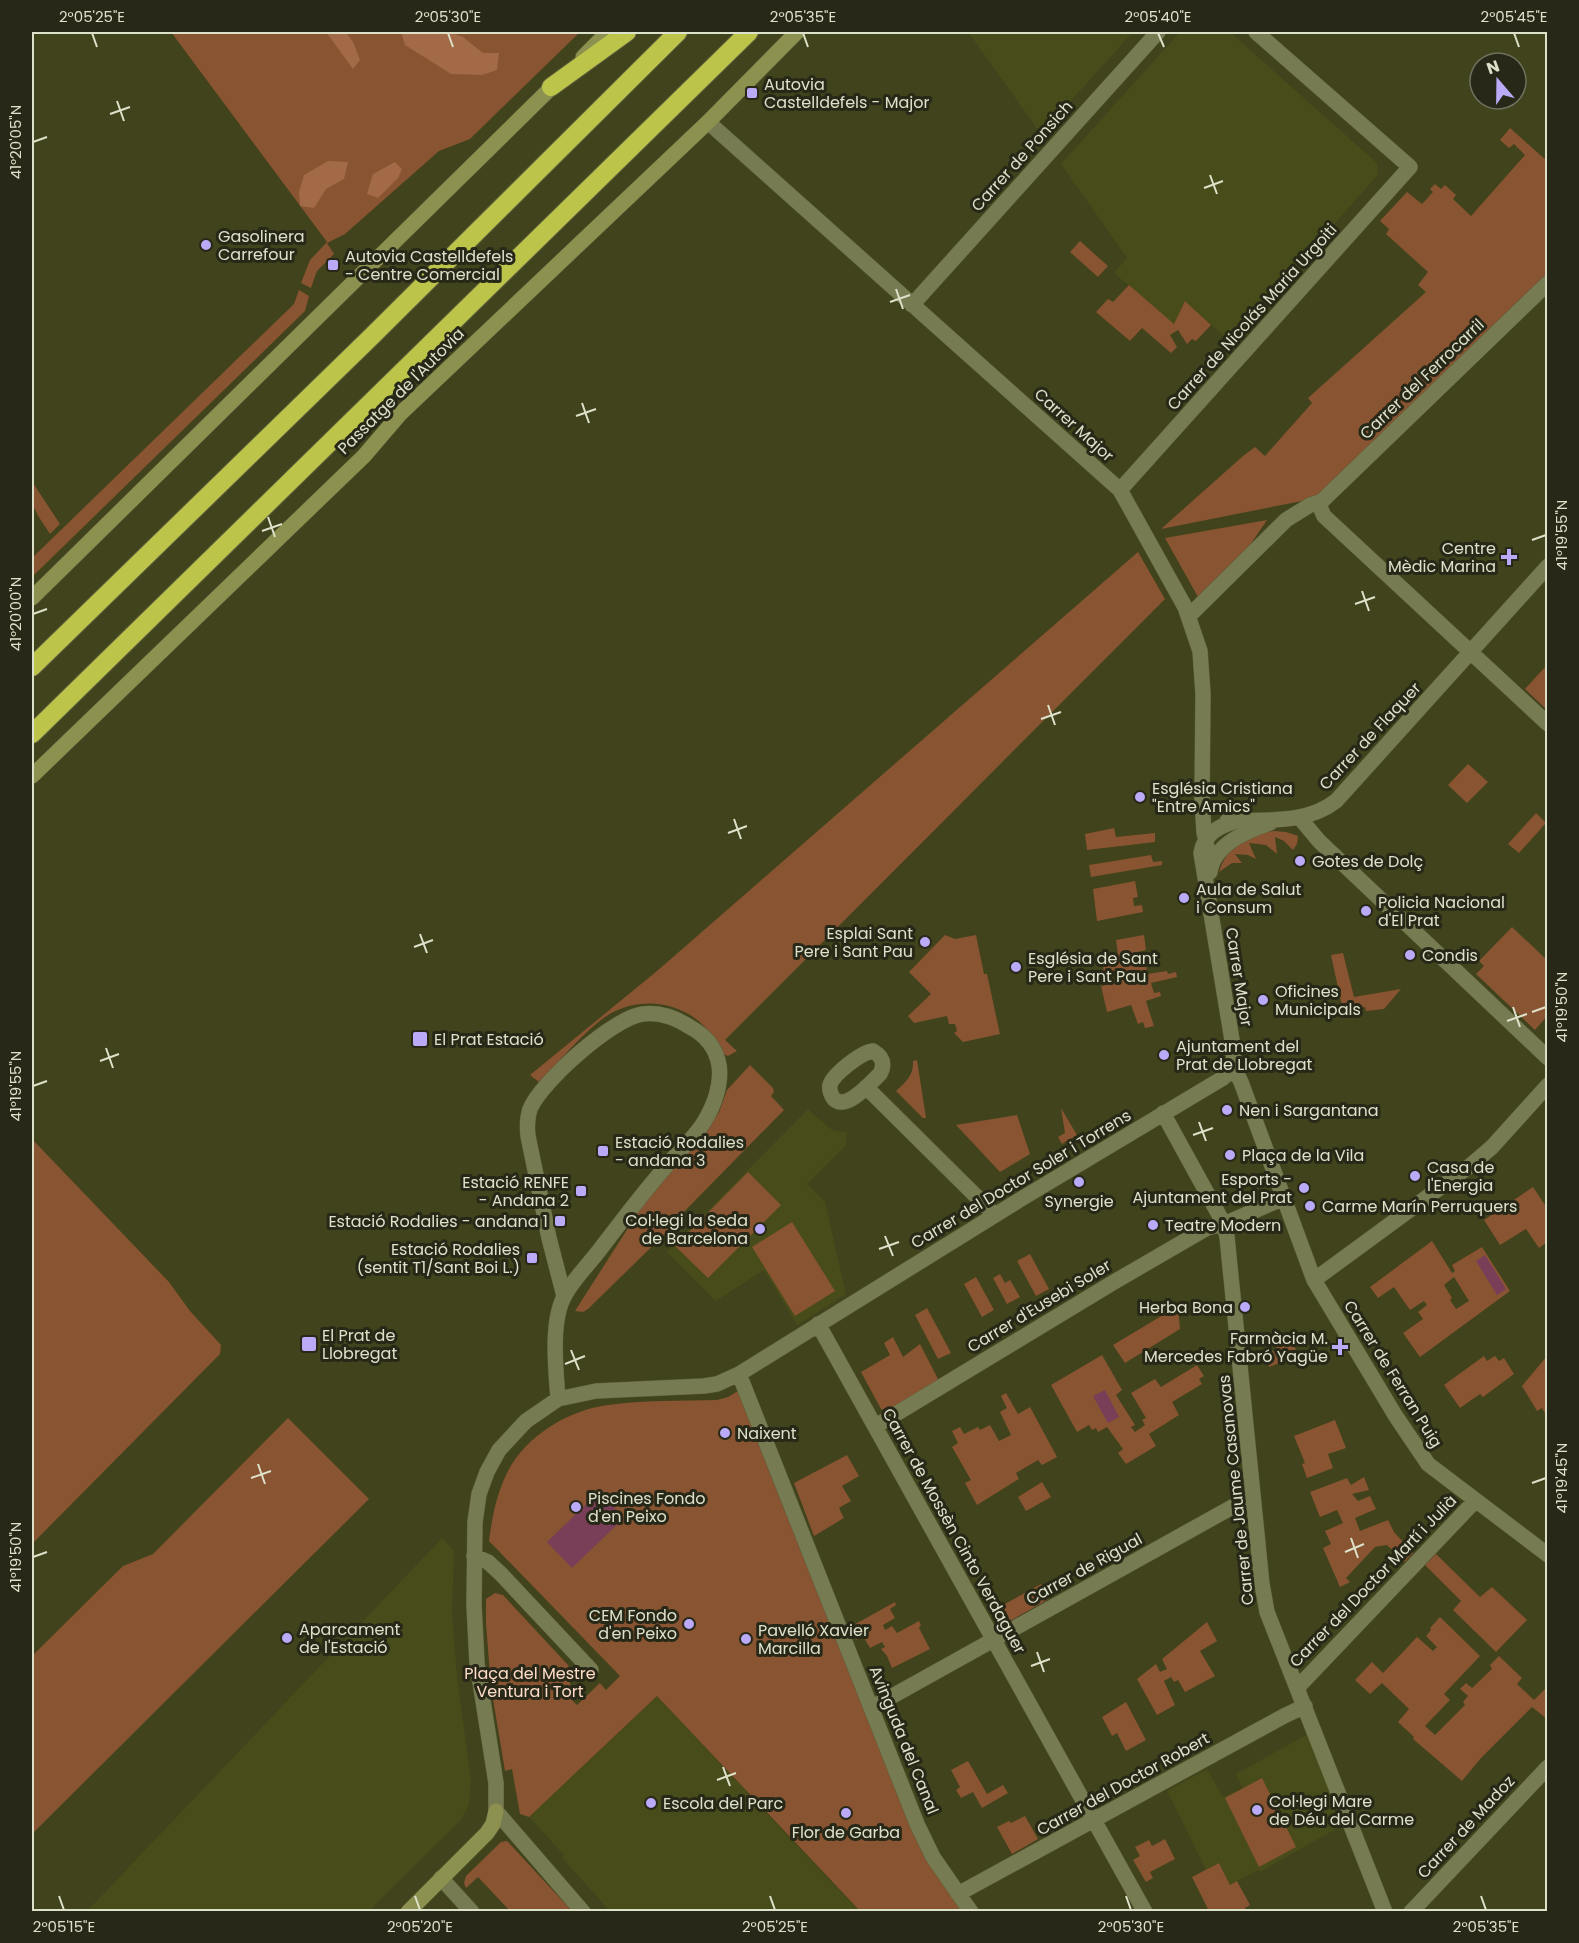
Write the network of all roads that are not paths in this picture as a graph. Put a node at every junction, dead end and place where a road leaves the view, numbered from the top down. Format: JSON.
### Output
{"nodes":[{"id":1,"x":608,"y":32,"type":"edge"},
{"id":2,"x":627,"y":32,"type":"edge"},
{"id":3,"x":678,"y":32,"type":"edge"},
{"id":4,"x":749,"y":32,"type":"edge"},
{"id":5,"x":797,"y":32,"type":"edge"},
{"id":6,"x":1158,"y":32,"type":"edge"},
{"id":7,"x":1256,"y":32,"type":"edge"},
{"id":8,"x":551,"y":87,"type":"junction"},
{"id":9,"x":708,"y":122,"type":"junction"},
{"id":10,"x":1544,"y":292,"type":"edge"},
{"id":11,"x":912,"y":305,"type":"junction"},
{"id":12,"x":1120,"y":490,"type":"junction"},
{"id":13,"x":1321,"y":504,"type":"junction"},
{"id":14,"x":1548,"y":566,"type":"edge"},
{"id":15,"x":32,"y":598,"type":"edge"},
{"id":16,"x":1187,"y":611,"type":"junction"},
{"id":17,"x":1471,"y":652,"type":"junction"},
{"id":18,"x":32,"y":667,"type":"edge"},
{"id":19,"x":1548,"y":724,"type":"edge"},
{"id":20,"x":32,"y":734,"type":"edge"},
{"id":21,"x":32,"y":776,"type":"edge"},
{"id":22,"x":1203,"y":808,"type":"junction"},
{"id":23,"x":1299,"y":817,"type":"junction"},
{"id":24,"x":1236,"y":820,"type":"junction"},
{"id":25,"x":1280,"y":820,"type":"junction"},
{"id":26,"x":1206,"y":840,"type":"junction"},
{"id":27,"x":1211,"y":867,"type":"junction"},
{"id":28,"x":1207,"y":892,"type":"junction"},
{"id":29,"x":1548,"y":1058,"type":"edge"},
{"id":30,"x":1234,"y":1068,"type":"junction"},
{"id":31,"x":1548,"y":1085,"type":"edge"},
{"id":32,"x":866,"y":1087,"type":"dead end"},
{"id":33,"x":1158,"y":1116,"type":"junction"},
{"id":34,"x":1284,"y":1198,"type":"junction"},
{"id":35,"x":995,"y":1215,"type":"junction"},
{"id":36,"x":1224,"y":1224,"type":"junction"},
{"id":37,"x":1314,"y":1280,"type":"junction"},
{"id":38,"x":564,"y":1296,"type":"junction"},
{"id":39,"x":818,"y":1324,"type":"junction"},
{"id":40,"x":739,"y":1374,"type":"junction"},
{"id":41,"x":558,"y":1399,"type":"junction"},
{"id":42,"x":876,"y":1426,"type":"junction"},
{"id":43,"x":1253,"y":1499,"type":"junction"},
{"id":44,"x":1475,"y":1501,"type":"junction"},
{"id":45,"x":1548,"y":1555,"type":"edge"},
{"id":46,"x":474,"y":1556,"type":"junction"},
{"id":47,"x":993,"y":1640,"type":"junction"},
{"id":48,"x":591,"y":1670,"type":"dead end"},
{"id":49,"x":1298,"y":1687,"type":"junction"},
{"id":50,"x":1305,"y":1706,"type":"junction"},
{"id":51,"x":872,"y":1708,"type":"junction"},
{"id":52,"x":1548,"y":1767,"type":"edge"},
{"id":53,"x":496,"y":1811,"type":"junction"},
{"id":54,"x":1094,"y":1820,"type":"junction"},
{"id":55,"x":441,"y":1878,"type":"junction"},
{"id":56,"x":958,"y":1894,"type":"junction"},
{"id":57,"x":408,"y":1911,"type":"edge"},
{"id":58,"x":472,"y":1911,"type":"edge"},
{"id":59,"x":583,"y":1911,"type":"edge"},
{"id":60,"x":970,"y":1911,"type":"edge"},
{"id":61,"x":1145,"y":1911,"type":"edge"},
{"id":62,"x":1385,"y":1911,"type":"edge"},
{"id":63,"x":1411,"y":1911,"type":"edge"}],
"edges":[{"from":1,"to":8,"type":"street"},
{"from":2,"to":8,"type":"highway"},
{"from":3,"to":18,"type":"highway"},
{"from":4,"to":20,"type":"highway"},
{"from":5,"to":9,"type":"street","name":"Passatge de l'Autovia"},
{"from":6,"to":11,"type":"street","name":"Carrer de Ponsich"},
{"from":7,"to":12,"type":"street","name":"Carrer de Nicolás Maria Urgoiti"},
{"from":8,"to":15,"type":"street"},
{"from":9,"to":11,"type":"street","name":"Carrer Major"},
{"from":9,"to":21,"type":"street","name":"Passatge de l'Autovia"},
{"from":10,"to":13,"type":"street","name":"Carrer del Ferrocarril"},
{"from":11,"to":12,"type":"street","name":"Carrer Major"},
{"from":12,"to":16,"type":"street","name":"Carrer Major"},
{"from":13,"to":16,"type":"street","name":"Carrer del Ferrocarril"},
{"from":13,"to":17,"type":"street"},
{"from":14,"to":17,"type":"street","name":"Carrer de Flaquer"},
{"from":16,"to":22,"type":"street","name":"Carrer Major"},
{"from":17,"to":19,"type":"street"},
{"from":17,"to":23,"type":"street","name":"Carrer de Flaquer"},
{"from":22,"to":24,"type":"street"},
{"from":22,"to":26,"type":"street","name":"Carrer Major"},
{"from":23,"to":25,"type":"street","name":"Carrer de Flaquer"},
{"from":23,"to":29,"type":"street"},
{"from":24,"to":25,"type":"street"},
{"from":24,"to":26,"type":"street"},
{"from":25,"to":27,"type":"street"},
{"from":26,"to":27,"type":"street","name":"Carrer Major"},
{"from":26,"to":28,"type":"street","name":"Carrer Major"},
{"from":27,"to":28,"type":"street"},
{"from":28,"to":30,"type":"street","name":"Carrer Major"},
{"from":30,"to":33,"type":"street"},
{"from":30,"to":34,"type":"street"},
{"from":31,"to":37,"type":"street"},
{"from":32,"to":35,"type":"street"},
{"from":33,"to":35,"type":"street","name":"Carrer del Doctor Soler i Torrens"},
{"from":33,"to":36,"type":"street"},
{"from":34,"to":36,"type":"street"},
{"from":34,"to":37,"type":"street","name":"Carrer de Ferran Puig"},
{"from":35,"to":39,"type":"street","name":"Carrer del Doctor Soler i Torrens"},
{"from":36,"to":42,"type":"street","name":"Carrer d'Eusebi Soler"},
{"from":36,"to":43,"type":"street","name":"Carrer de Jaume Casanovas"},
{"from":37,"to":44,"type":"street","name":"Carrer de Ferran Puig"},
{"from":38,"to":38,"type":"street"},
{"from":38,"to":41,"type":"street"},
{"from":39,"to":40,"type":"street","name":"Carrer del Doctor Soler i Torrens"},
{"from":39,"to":42,"type":"street","name":"Carrer de Mossèn Cinto Verdaguer"},
{"from":40,"to":41,"type":"street","name":"Carrer del Doctor Soler i Torrens"},
{"from":40,"to":51,"type":"street","name":"Avinguda del Canal"},
{"from":41,"to":46,"type":"street","name":"Carrer del Doctor Soler i Torrens"},
{"from":42,"to":47,"type":"street","name":"Carrer de Mossèn Cinto Verdaguer"},
{"from":43,"to":47,"type":"street","name":"Carrer de Rigual"},
{"from":43,"to":49,"type":"street","name":"Carrer de Jaume Casanovas"},
{"from":44,"to":45,"type":"street","name":"Carrer de Ferran Puig"},
{"from":44,"to":49,"type":"street","name":"Carrer del Doctor Martí i Julià"},
{"from":46,"to":48,"type":"street"},
{"from":46,"to":53,"type":"street","name":"Carrer del Doctor Soler i Torrens"},
{"from":47,"to":51,"type":"street","name":"Carrer de Rigual"},
{"from":47,"to":54,"type":"street","name":"Carrer de Mossèn Cinto Verdaguer"},
{"from":49,"to":50,"type":"street","name":"Carrer de Jaume Casanovas"},
{"from":50,"to":54,"type":"street","name":"Carrer del Doctor Robert"},
{"from":50,"to":62,"type":"street","name":"Carrer de Jaume Casanovas"},
{"from":51,"to":56,"type":"street","name":"Avinguda del Canal"},
{"from":52,"to":63,"type":"street","name":"Carrer de Madoz"},
{"from":53,"to":55,"type":"street"},
{"from":53,"to":59,"type":"street"},
{"from":54,"to":56,"type":"street","name":"Carrer del Doctor Robert"},
{"from":54,"to":61,"type":"street","name":"Carrer de Mossèn Cinto Verdaguer"},
{"from":55,"to":57,"type":"street"},
{"from":55,"to":58,"type":"street"},
{"from":56,"to":60,"type":"street","name":"Avinguda del Canal"}]}
